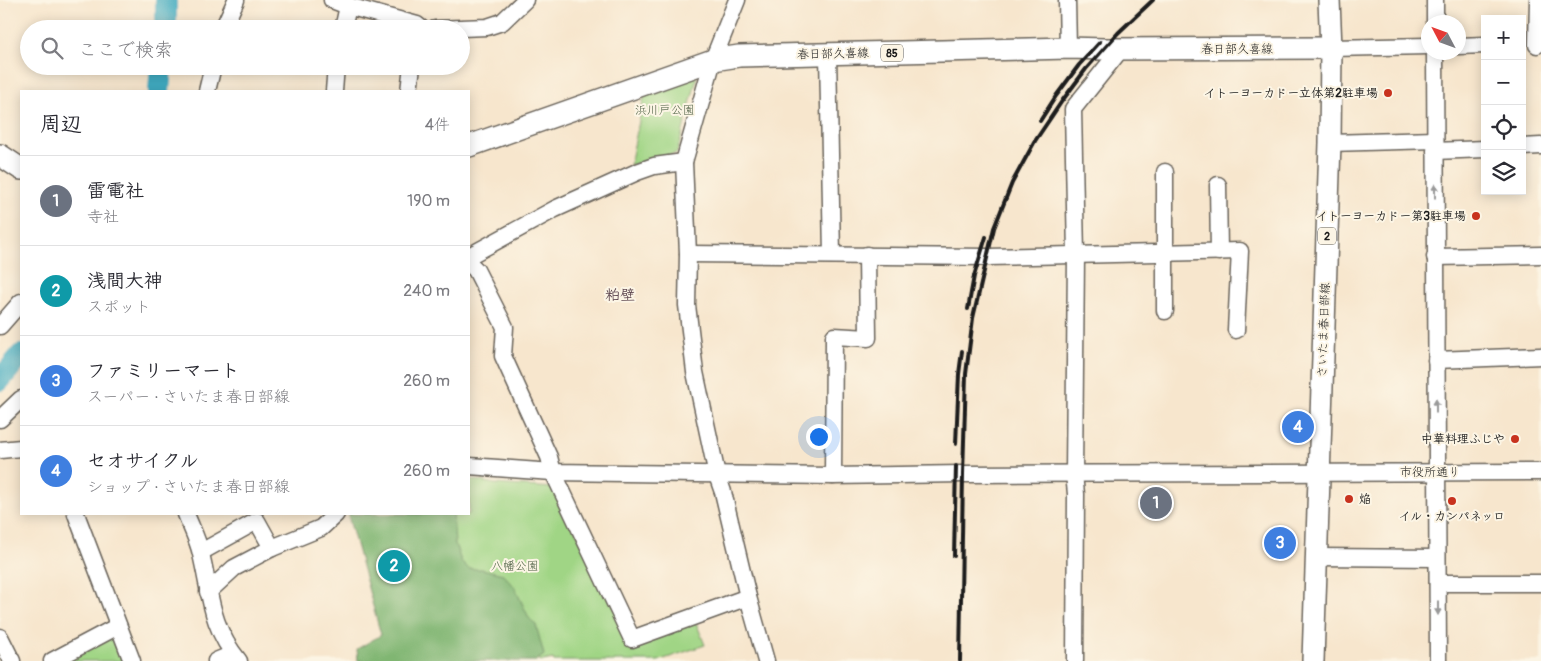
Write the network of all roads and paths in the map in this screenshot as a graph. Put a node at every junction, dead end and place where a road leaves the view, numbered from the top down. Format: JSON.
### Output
{"nodes":[{"id":1,"x":236,"y":0,"type":"edge"},
{"id":2,"x":332,"y":0,"type":"edge"},
{"id":3,"x":525,"y":0,"type":"edge"},
{"id":4,"x":737,"y":0,"type":"edge"},
{"id":5,"x":1067,"y":0,"type":"edge"},
{"id":6,"x":1328,"y":0,"type":"edge"},
{"id":7,"x":1435,"y":0,"type":"edge"},
{"id":8,"x":1538,"y":0,"type":"edge"},
{"id":9,"x":348,"y":6,"type":"junction"},
{"id":10,"x":1435,"y":15,"type":"edge"},
{"id":11,"x":227,"y":20,"type":"edge"},
{"id":12,"x":345,"y":20,"type":"edge"},
{"id":13,"x":399,"y":20,"type":"edge"},
{"id":14,"x":470,"y":28,"type":"edge"},
{"id":15,"x":1481,"y":45,"type":"edge"},
{"id":16,"x":1533,"y":45,"type":"edge"},
{"id":17,"x":1421,"y":46,"type":"edge"},
{"id":18,"x":1466,"y":46,"type":"edge"},
{"id":19,"x":1068,"y":48,"type":"junction"},
{"id":20,"x":1331,"y":48,"type":"junction"},
{"id":21,"x":1121,"y":49,"type":"junction"},
{"id":22,"x":828,"y":54,"type":"junction"},
{"id":23,"x":713,"y":60,"type":"junction"},
{"id":24,"x":1435,"y":60,"type":"edge"},
{"id":25,"x":210,"y":75,"type":"edge"},
{"id":26,"x":335,"y":75,"type":"edge"},
{"id":27,"x":411,"y":75,"type":"edge"},
{"id":28,"x":206,"y":90,"type":"edge"},
{"id":29,"x":334,"y":90,"type":"edge"},
{"id":30,"x":408,"y":90,"type":"edge"},
{"id":31,"x":1330,"y":143,"type":"junction"},
{"id":32,"x":470,"y":146,"type":"edge"},
{"id":33,"x":1435,"y":146,"type":"junction"},
{"id":34,"x":1541,"y":146,"type":"edge"},
{"id":35,"x":1526,"y":147,"type":"edge"},
{"id":36,"x":1481,"y":149,"type":"edge"},
{"id":37,"x":0,"y":155,"type":"edge"},
{"id":38,"x":684,"y":162,"type":"junction"},
{"id":39,"x":20,"y":168,"type":"edge"},
{"id":40,"x":1165,"y":172,"type":"dead end"},
{"id":41,"x":1218,"y":185,"type":"dead end"},
{"id":42,"x":1219,"y":252,"type":"junction"},
{"id":43,"x":1166,"y":253,"type":"junction"},
{"id":44,"x":688,"y":254,"type":"junction"},
{"id":45,"x":470,"y":255,"type":"edge"},
{"id":46,"x":832,"y":255,"type":"junction"},
{"id":47,"x":867,"y":255,"type":"junction"},
{"id":48,"x":1076,"y":255,"type":"junction"},
{"id":49,"x":1541,"y":255,"type":"edge"},
{"id":50,"x":1435,"y":257,"type":"junction"},
{"id":51,"x":470,"y":264,"type":"edge"},
{"id":52,"x":20,"y":303,"type":"edge"},
{"id":53,"x":1165,"y":311,"type":"dead end"},
{"id":54,"x":0,"y":326,"type":"edge"},
{"id":55,"x":1236,"y":330,"type":"dead end"},
{"id":56,"x":1541,"y":356,"type":"edge"},
{"id":57,"x":1436,"y":360,"type":"junction"},
{"id":58,"x":20,"y":400,"type":"edge"},
{"id":59,"x":0,"y":419,"type":"edge"},
{"id":60,"x":20,"y":448,"type":"edge"},
{"id":61,"x":0,"y":450,"type":"edge"},
{"id":62,"x":470,"y":466,"type":"edge"},
{"id":63,"x":553,"y":472,"type":"junction"},
{"id":64,"x":1436,"y":472,"type":"junction"},
{"id":65,"x":1541,"y":472,"type":"edge"},
{"id":66,"x":1320,"y":473,"type":"junction"},
{"id":67,"x":1074,"y":474,"type":"junction"},
{"id":68,"x":716,"y":475,"type":"junction"},
{"id":69,"x":834,"y":476,"type":"junction"},
{"id":70,"x":76,"y":515,"type":"edge"},
{"id":71,"x":186,"y":515,"type":"edge"},
{"id":72,"x":335,"y":515,"type":"edge"},
{"id":73,"x":272,"y":548,"type":"junction"},
{"id":74,"x":201,"y":552,"type":"junction"},
{"id":75,"x":1316,"y":557,"type":"junction"},
{"id":76,"x":1438,"y":558,"type":"junction"},
{"id":77,"x":1438,"y":583,"type":"junction"},
{"id":78,"x":1541,"y":583,"type":"edge"},
{"id":79,"x":208,"y":592,"type":"junction"},
{"id":80,"x":748,"y":597,"type":"junction"},
{"id":81,"x":118,"y":626,"type":"junction"},
{"id":82,"x":0,"y":637,"type":"edge"},
{"id":83,"x":236,"y":658,"type":"edge"},
{"id":84,"x":12,"y":661,"type":"edge"},
{"id":85,"x":52,"y":661,"type":"edge"},
{"id":86,"x":132,"y":661,"type":"edge"},
{"id":87,"x":216,"y":661,"type":"edge"},
{"id":88,"x":766,"y":661,"type":"edge"},
{"id":89,"x":1076,"y":661,"type":"edge"},
{"id":90,"x":1313,"y":661,"type":"edge"},
{"id":91,"x":1438,"y":661,"type":"edge"}],
"edges":[{"from":1,"to":11,"type":"street"},
{"from":2,"to":9,"type":"street"},
{"from":3,"to":14,"type":"street"},
{"from":4,"to":23,"type":"street"},
{"from":5,"to":19,"type":"street"},
{"from":6,"to":20,"type":"main road","name":"さいたま春日部線","number":"2"},
{"from":7,"to":10,"type":"street"},
{"from":8,"to":16,"type":"street"},
{"from":9,"to":12,"type":"street"},
{"from":9,"to":13,"type":"street"},
{"from":15,"to":18,"type":"street"},
{"from":17,"to":20,"type":"street"},
{"from":19,"to":21,"type":"main road","name":"春日部久喜線","number":"85"},
{"from":19,"to":22,"type":"main road","name":"春日部久喜線","number":"85"},
{"from":20,"to":21,"type":"main road","name":"春日部久喜線","number":"85"},
{"from":20,"to":31,"type":"main road","name":"さいたま春日部線","number":"2"},
{"from":21,"to":48,"type":"street"},
{"from":22,"to":23,"type":"main road","name":"春日部久喜線","number":"85"},
{"from":22,"to":46,"type":"street"},
{"from":23,"to":32,"type":"main road","name":"春日部久喜線","number":"85"},
{"from":23,"to":38,"type":"street"},
{"from":24,"to":33,"type":"street"},
{"from":25,"to":28,"type":"street"},
{"from":26,"to":29,"type":"street"},
{"from":27,"to":30,"type":"street"},
{"from":31,"to":33,"type":"street"},
{"from":31,"to":66,"type":"main road","name":"さいたま春日部線","number":"2"},
{"from":33,"to":36,"type":"street"},
{"from":50,"to":33,"type":"street","one_way":true},
{"from":34,"to":35,"type":"street"},
{"from":37,"to":39,"type":"main road"},
{"from":38,"to":44,"type":"street"},
{"from":38,"to":45,"type":"street"},
{"from":40,"to":43,"type":"street"},
{"from":41,"to":42,"type":"street"},
{"from":42,"to":43,"type":"street"},
{"from":42,"to":55,"type":"street"},
{"from":43,"to":48,"type":"street"},
{"from":43,"to":53,"type":"street"},
{"from":44,"to":46,"type":"street"},
{"from":44,"to":68,"type":"street"},
{"from":46,"to":47,"type":"street"},
{"from":47,"to":48,"type":"street"},
{"from":47,"to":69,"type":"street"},
{"from":48,"to":67,"type":"street"},
{"from":49,"to":50,"type":"street"},
{"from":50,"to":57,"type":"street"},
{"from":51,"to":63,"type":"street"},
{"from":52,"to":54,"type":"street"},
{"from":56,"to":57,"type":"street"},
{"from":64,"to":57,"type":"street","one_way":true},
{"from":58,"to":59,"type":"street"},
{"from":60,"to":61,"type":"street"},
{"from":62,"to":63,"type":"street","name":"市役所通り"},
{"from":63,"to":68,"type":"street","name":"市役所通り"},
{"from":63,"to":80,"type":"street"},
{"from":64,"to":65,"type":"street","name":"市役所通り"},
{"from":64,"to":66,"type":"street","name":"市役所通り"},
{"from":64,"to":76,"type":"street"},
{"from":66,"to":67,"type":"street","name":"市役所通り"},
{"from":66,"to":75,"type":"main road","name":"さいたま春日部線","number":"2"},
{"from":67,"to":69,"type":"street","name":"市役所通り"},
{"from":67,"to":89,"type":"street"},
{"from":68,"to":69,"type":"street","name":"市役所通り"},
{"from":68,"to":80,"type":"street"},
{"from":70,"to":81,"type":"street"},
{"from":71,"to":74,"type":"street"},
{"from":72,"to":73,"type":"street"},
{"from":73,"to":74,"type":"street"},
{"from":73,"to":79,"type":"street"},
{"from":74,"to":79,"type":"street"},
{"from":75,"to":76,"type":"street"},
{"from":75,"to":90,"type":"main road","name":"さいたま春日部線","number":"2"},
{"from":76,"to":77,"type":"street"},
{"from":77,"to":78,"type":"street"},
{"from":77,"to":91,"type":"street","one_way":true},
{"from":79,"to":83,"type":"street"},
{"from":80,"to":88,"type":"street"},
{"from":81,"to":85,"type":"street"},
{"from":81,"to":86,"type":"street"},
{"from":82,"to":84,"type":"street"},
{"from":83,"to":87,"type":"street"}]}
